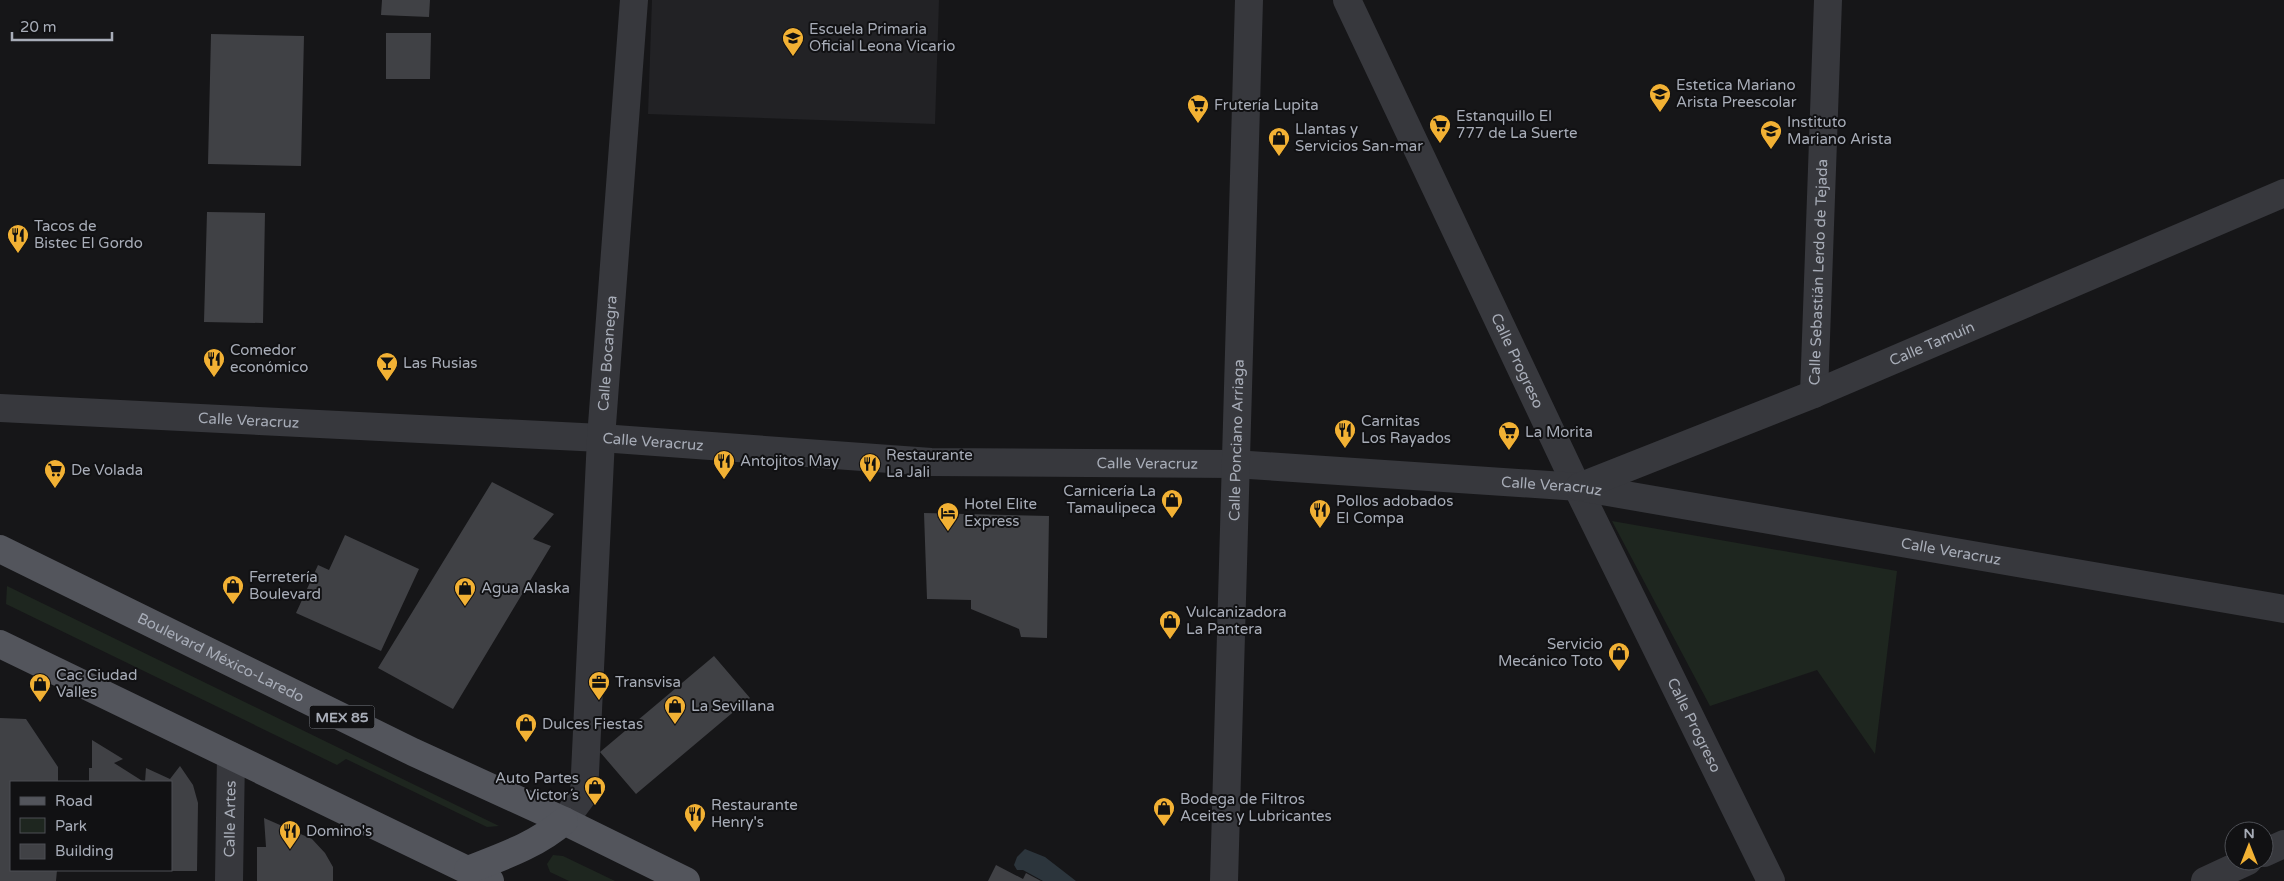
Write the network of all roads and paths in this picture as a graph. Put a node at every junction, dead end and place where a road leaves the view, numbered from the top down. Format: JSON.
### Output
{"nodes":[{"id":1,"x":634,"y":0,"type":"edge"},
{"id":2,"x":1249,"y":0,"type":"edge"},
{"id":3,"x":1347,"y":0,"type":"edge"},
{"id":4,"x":1828,"y":0,"type":"edge"},
{"id":5,"x":2284,"y":193,"type":"edge"},
{"id":6,"x":1814,"y":394,"type":"junction"},
{"id":7,"x":0,"y":408,"type":"edge"},
{"id":8,"x":601,"y":438,"type":"junction"},
{"id":9,"x":1234,"y":464,"type":"junction"},
{"id":10,"x":1577,"y":487,"type":"junction"},
{"id":11,"x":0,"y":549,"type":"edge"},
{"id":12,"x":2284,"y":609,"type":"edge"},
{"id":13,"x":0,"y":644,"type":"edge"},
{"id":14,"x":231,"y":756,"type":"junction"},
{"id":15,"x":564,"y":821,"type":"junction"},
{"id":16,"x":2226,"y":871,"type":"edge"},
{"id":17,"x":479,"y":875,"type":"edge"},
{"id":18,"x":229,"y":881,"type":"edge"},
{"id":19,"x":686,"y":881,"type":"edge"},
{"id":20,"x":1224,"y":881,"type":"edge"},
{"id":21,"x":1771,"y":881,"type":"edge"},
{"id":22,"x":2205,"y":881,"type":"edge"}],
"edges":[{"from":1,"to":8,"type":"street","name":"Calle Bocanegra"},
{"from":2,"to":9,"type":"street","name":"Calle Ponciano Arriaga"},
{"from":3,"to":10,"type":"street","name":"Calle Progreso"},
{"from":4,"to":6,"type":"street","name":"Calle Sebastián Lerdo de Tejada"},
{"from":5,"to":6,"type":"street","name":"Calle Tamuín"},
{"from":6,"to":10,"type":"street","name":"Calle Tamuín"},
{"from":7,"to":8,"type":"street","name":"Calle Veracruz"},
{"from":8,"to":9,"type":"street","name":"Calle Veracruz"},
{"from":8,"to":15,"type":"street","name":"Calle Bocanegra"},
{"from":9,"to":10,"type":"street","name":"Calle Veracruz"},
{"from":9,"to":20,"type":"street","name":"Calle Ponciano Arriaga"},
{"from":10,"to":12,"type":"street","name":"Calle Veracruz"},
{"from":10,"to":21,"type":"street","name":"Calle Progreso"},
{"from":11,"to":15,"type":"main road","name":"Boulevard México-Laredo","number":"MEX 85"},
{"from":13,"to":14,"type":"main road"},
{"from":14,"to":17,"type":"main road"},
{"from":14,"to":18,"type":"street","name":"Calle Artes"},
{"from":15,"to":17,"type":"main road"},
{"from":15,"to":19,"type":"main road","name":"Boulevard México-Laredo","number":"MEX 85"},
{"from":16,"to":22,"type":"street"}]}
